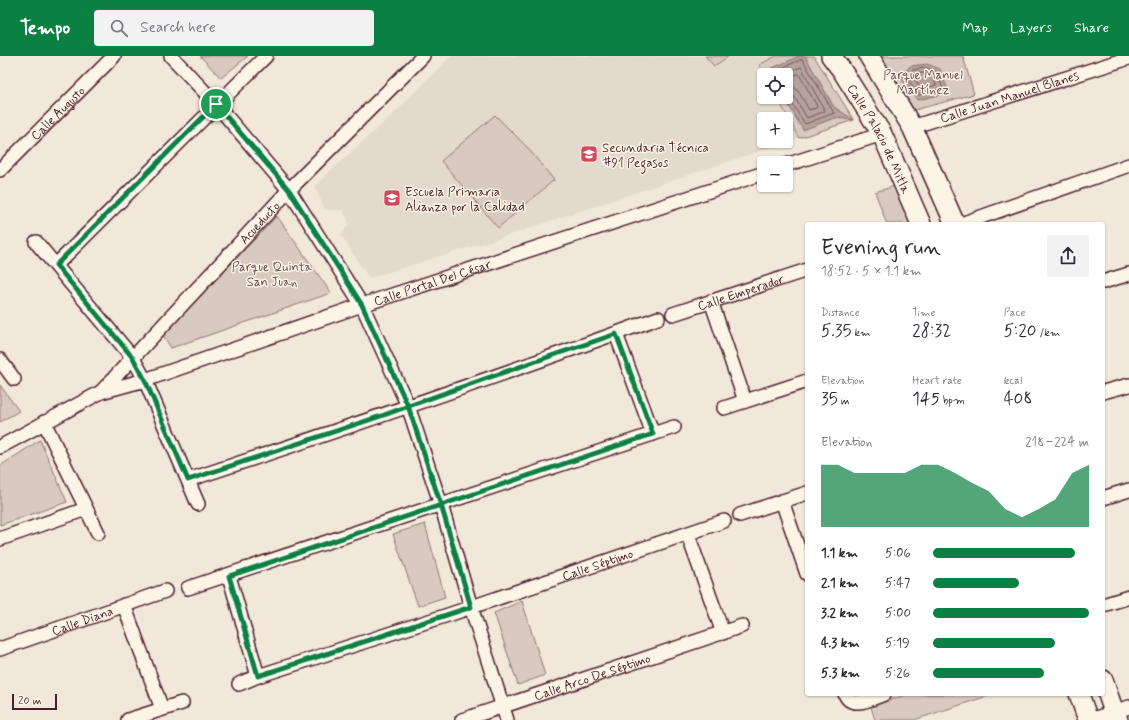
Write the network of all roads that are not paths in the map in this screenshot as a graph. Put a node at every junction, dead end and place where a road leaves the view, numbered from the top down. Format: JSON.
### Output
{"nodes":[{"id":1,"x":114,"y":56,"type":"edge"},
{"id":2,"x":172,"y":56,"type":"edge"},
{"id":3,"x":266,"y":56,"type":"edge"},
{"id":4,"x":423,"y":56,"type":"edge"},
{"id":5,"x":831,"y":56,"type":"edge"},
{"id":6,"x":869,"y":56,"type":"edge"},
{"id":7,"x":1129,"y":58,"type":"edge"},
{"id":8,"x":216,"y":104,"type":"junction"},
{"id":9,"x":912,"y":127,"type":"junction"},
{"id":10,"x":882,"y":134,"type":"junction"},
{"id":11,"x":793,"y":163,"type":"edge"},
{"id":12,"x":1129,"y":165,"type":"edge"},
{"id":13,"x":0,"y":170,"type":"edge"},
{"id":14,"x":757,"y":175,"type":"edge"},
{"id":15,"x":289,"y":190,"type":"junction"},
{"id":16,"x":920,"y":222,"type":"edge"},
{"id":17,"x":954,"y":222,"type":"edge"},
{"id":18,"x":967,"y":222,"type":"edge"},
{"id":19,"x":36,"y":242,"type":"dead end"},
{"id":20,"x":56,"y":265,"type":"junction"},
{"id":21,"x":805,"y":271,"type":"edge"},
{"id":22,"x":1129,"y":274,"type":"edge"},
{"id":23,"x":1105,"y":281,"type":"edge"},
{"id":24,"x":712,"y":301,"type":"junction"},
{"id":25,"x":362,"y":305,"type":"junction"},
{"id":26,"x":673,"y":314,"type":"dead end"},
{"id":27,"x":658,"y":318,"type":"dead end"},
{"id":28,"x":616,"y":334,"type":"junction"},
{"id":29,"x":133,"y":358,"type":"junction"},
{"id":30,"x":0,"y":360,"type":"edge"},
{"id":31,"x":14,"y":379,"type":"dead end"},
{"id":32,"x":145,"y":380,"type":"junction"},
{"id":33,"x":805,"y":382,"type":"edge"},
{"id":34,"x":1129,"y":385,"type":"edge"},
{"id":35,"x":1105,"y":391,"type":"edge"},
{"id":36,"x":101,"y":392,"type":"junction"},
{"id":37,"x":745,"y":401,"type":"junction"},
{"id":38,"x":408,"y":406,"type":"junction"},
{"id":39,"x":724,"y":408,"type":"dead end"},
{"id":40,"x":44,"y":422,"type":"junction"},
{"id":41,"x":674,"y":427,"type":"dead end"},
{"id":42,"x":653,"y":434,"type":"junction"},
{"id":43,"x":0,"y":447,"type":"edge"},
{"id":44,"x":188,"y":480,"type":"junction"},
{"id":45,"x":1129,"y":490,"type":"edge"},
{"id":46,"x":805,"y":494,"type":"edge"},
{"id":47,"x":1105,"y":497,"type":"edge"},
{"id":48,"x":782,"y":501,"type":"junction"},
{"id":49,"x":198,"y":504,"type":"dead end"},
{"id":50,"x":441,"y":505,"type":"junction"},
{"id":51,"x":86,"y":509,"type":"junction"},
{"id":52,"x":740,"y":515,"type":"dead end"},
{"id":53,"x":724,"y":521,"type":"dead end"},
{"id":54,"x":98,"y":533,"type":"dead end"},
{"id":55,"x":688,"y":534,"type":"junction"},
{"id":56,"x":0,"y":539,"type":"edge"},
{"id":57,"x":805,"y":568,"type":"edge"},
{"id":58,"x":229,"y":576,"type":"junction"},
{"id":59,"x":188,"y":588,"type":"dead end"},
{"id":60,"x":165,"y":591,"type":"dead end"},
{"id":61,"x":1129,"y":597,"type":"edge"},
{"id":62,"x":1105,"y":604,"type":"edge"},
{"id":63,"x":124,"y":605,"type":"junction"},
{"id":64,"x":471,"y":607,"type":"junction"},
{"id":65,"x":742,"y":626,"type":"dead end"},
{"id":66,"x":723,"y":633,"type":"junction"},
{"id":67,"x":0,"y":649,"type":"edge"},
{"id":68,"x":258,"y":676,"type":"junction"},
{"id":69,"x":239,"y":684,"type":"dead end"},
{"id":70,"x":1105,"y":684,"type":"edge"},
{"id":71,"x":846,"y":696,"type":"edge"},
{"id":72,"x":878,"y":696,"type":"edge"},
{"id":73,"x":1080,"y":696,"type":"edge"},
{"id":74,"x":182,"y":703,"type":"dead end"},
{"id":75,"x":502,"y":706,"type":"junction"},
{"id":76,"x":162,"y":709,"type":"junction"},
{"id":77,"x":1120,"y":713,"type":"edge"},
{"id":78,"x":128,"y":720,"type":"edge"},
{"id":79,"x":462,"y":720,"type":"edge"},
{"id":80,"x":507,"y":720,"type":"edge"},
{"id":81,"x":1089,"y":720,"type":"edge"}],
"edges":[{"from":1,"to":13,"type":"street","name":"Calle Augusto"},
{"from":2,"to":8,"type":"street"},
{"from":3,"to":8,"type":"street"},
{"from":4,"to":15,"type":"street","name":"Acueducto"},
{"from":5,"to":10,"type":"main road","name":"Calle Palacio de Mitla"},
{"from":6,"to":9,"type":"main road"},
{"from":7,"to":9,"type":"street","name":"Calle Juan Manuel Blanes"},
{"from":8,"to":15,"type":"street"},
{"from":8,"to":20,"type":"street"},
{"from":9,"to":17,"type":"main road"},
{"from":10,"to":11,"type":"street"},
{"from":10,"to":16,"type":"main road","name":"Calle Palacio de Mitla"},
{"from":12,"to":18,"type":"street"},
{"from":14,"to":25,"type":"street","name":"Calle Portal Del César"},
{"from":15,"to":25,"type":"street"},
{"from":15,"to":29,"type":"street","name":"Acueducto"},
{"from":19,"to":20,"type":"street"},
{"from":20,"to":29,"type":"street"},
{"from":21,"to":24,"type":"street","name":"Calle Emperador"},
{"from":22,"to":23,"type":"street"},
{"from":24,"to":26,"type":"street","name":"Calle Emperador"},
{"from":24,"to":37,"type":"street"},
{"from":25,"to":32,"type":"street","name":"Calle Portal Del César"},
{"from":25,"to":38,"type":"street"},
{"from":27,"to":28,"type":"street"},
{"from":28,"to":38,"type":"street"},
{"from":28,"to":42,"type":"street"},
{"from":29,"to":32,"type":"street"},
{"from":29,"to":36,"type":"street","name":"Acueducto"},
{"from":30,"to":31,"type":"street"},
{"from":32,"to":36,"type":"street","name":"Calle Portal Del César"},
{"from":32,"to":44,"type":"street"},
{"from":33,"to":37,"type":"street"},
{"from":34,"to":35,"type":"street"},
{"from":36,"to":40,"type":"street"},
{"from":37,"to":39,"type":"street"},
{"from":38,"to":44,"type":"street"},
{"from":38,"to":50,"type":"street"},
{"from":40,"to":43,"type":"street"},
{"from":40,"to":51,"type":"street"},
{"from":41,"to":42,"type":"street"},
{"from":42,"to":50,"type":"street"},
{"from":44,"to":49,"type":"street"},
{"from":45,"to":47,"type":"street"},
{"from":46,"to":48,"type":"street"},
{"from":48,"to":52,"type":"street"},
{"from":48,"to":57,"type":"street"},
{"from":50,"to":58,"type":"street"},
{"from":50,"to":64,"type":"street"},
{"from":51,"to":54,"type":"street"},
{"from":51,"to":56,"type":"street"},
{"from":53,"to":55,"type":"street","name":"Calle Séptimo"},
{"from":55,"to":64,"type":"street","name":"Calle Séptimo"},
{"from":55,"to":66,"type":"street"},
{"from":58,"to":59,"type":"street"},
{"from":58,"to":68,"type":"street"},
{"from":60,"to":63,"type":"street","name":"Calle Diana"},
{"from":61,"to":62,"type":"street"},
{"from":63,"to":67,"type":"street","name":"Calle Diana"},
{"from":63,"to":76,"type":"street"},
{"from":64,"to":68,"type":"street","name":"Calle Séptimo"},
{"from":64,"to":75,"type":"street"},
{"from":65,"to":66,"type":"street","name":"Calle Arco De Séptimo"},
{"from":66,"to":75,"type":"street","name":"Calle Arco De Séptimo"},
{"from":68,"to":69,"type":"street","name":"Calle Séptimo"},
{"from":70,"to":77,"type":"main road"},
{"from":71,"to":72,"type":"street"},
{"from":73,"to":81,"type":"main road"},
{"from":74,"to":76,"type":"street"},
{"from":75,"to":79,"type":"street","name":"Calle Arco De Séptimo"},
{"from":75,"to":80,"type":"street"},
{"from":76,"to":78,"type":"street"},
{"from":77,"to":81,"type":"street"}]}
